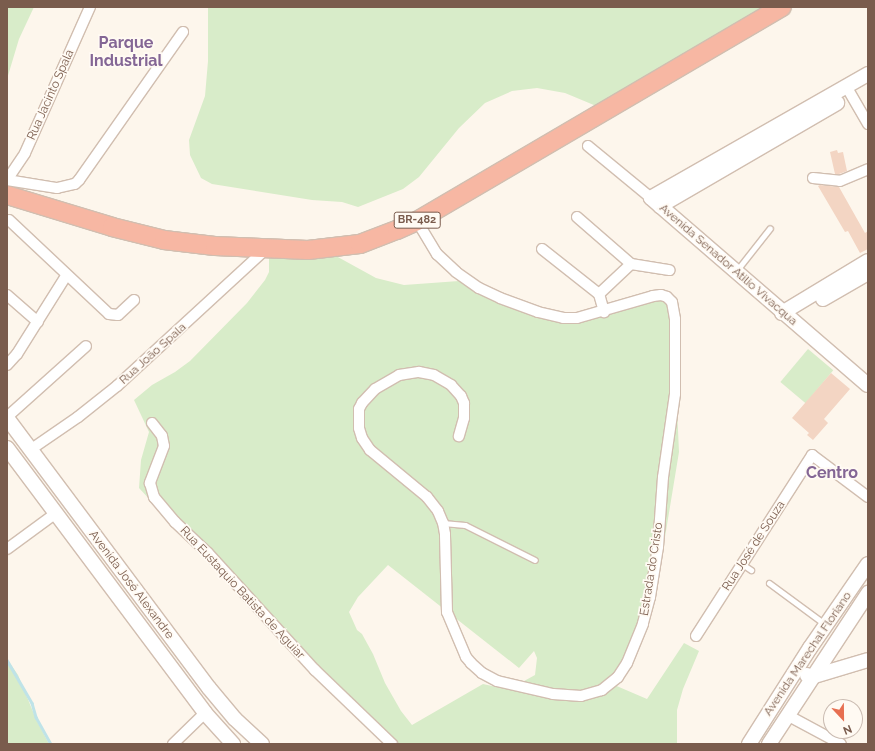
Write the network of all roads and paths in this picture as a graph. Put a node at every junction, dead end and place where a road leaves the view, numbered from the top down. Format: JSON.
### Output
{"nodes":[{"id":1,"x":90,"y":7,"type":"edge"},
{"id":2,"x":782,"y":7,"type":"edge"},
{"id":3,"x":183,"y":32,"type":"dead end"},
{"id":4,"x":868,"y":74,"type":"edge"},
{"id":5,"x":868,"y":85,"type":"edge"},
{"id":6,"x":849,"y":90,"type":"junction"},
{"id":7,"x":868,"y":124,"type":"edge"},
{"id":8,"x":588,"y":146,"type":"dead end"},
{"id":9,"x":868,"y":169,"type":"edge"},
{"id":10,"x":813,"y":178,"type":"dead end"},
{"id":11,"x":7,"y":180,"type":"edge"},
{"id":12,"x":7,"y":195,"type":"edge"},
{"id":13,"x":655,"y":202,"type":"junction"},
{"id":14,"x":577,"y":217,"type":"dead end"},
{"id":15,"x":9,"y":220,"type":"dead end"},
{"id":16,"x":417,"y":221,"type":"junction"},
{"id":17,"x":770,"y":228,"type":"dead end"},
{"id":18,"x":267,"y":248,"type":"junction"},
{"id":19,"x":542,"y":249,"type":"dead end"},
{"id":20,"x":868,"y":261,"type":"edge"},
{"id":21,"x":631,"y":264,"type":"junction"},
{"id":22,"x":670,"y":270,"type":"dead end"},
{"id":23,"x":735,"y":272,"type":"junction"},
{"id":24,"x":868,"y":273,"type":"edge"},
{"id":25,"x":66,"y":276,"type":"junction"},
{"id":26,"x":599,"y":294,"type":"junction"},
{"id":27,"x":7,"y":295,"type":"edge"},
{"id":28,"x":134,"y":300,"type":"dead end"},
{"id":29,"x":604,"y":312,"type":"junction"},
{"id":30,"x":786,"y":316,"type":"junction"},
{"id":31,"x":38,"y":322,"type":"junction"},
{"id":32,"x":86,"y":346,"type":"dead end"},
{"id":33,"x":7,"y":366,"type":"edge"},
{"id":34,"x":868,"y":385,"type":"edge"},
{"id":35,"x":7,"y":417,"type":"edge"},
{"id":36,"x":152,"y":422,"type":"dead end"},
{"id":37,"x":459,"y":436,"type":"dead end"},
{"id":38,"x":7,"y":448,"type":"edge"},
{"id":39,"x":30,"y":450,"type":"junction"},
{"id":40,"x":44,"y":467,"type":"junction"},
{"id":41,"x":29,"y":476,"type":"junction"},
{"id":42,"x":868,"y":497,"type":"edge"},
{"id":43,"x":56,"y":513,"type":"junction"},
{"id":44,"x":443,"y":523,"type":"junction"},
{"id":45,"x":7,"y":549,"type":"edge"},
{"id":46,"x":535,"y":560,"type":"dead end"},
{"id":47,"x":868,"y":564,"type":"edge"},
{"id":48,"x":769,"y":583,"type":"dead end"},
{"id":49,"x":868,"y":593,"type":"edge"},
{"id":50,"x":826,"y":625,"type":"junction"},
{"id":51,"x":696,"y":636,"type":"dead end"},
{"id":52,"x":172,"y":640,"type":"junction"},
{"id":53,"x":158,"y":651,"type":"junction"},
{"id":54,"x":868,"y":660,"type":"edge"},
{"id":55,"x":797,"y":669,"type":"junction"},
{"id":56,"x":811,"y":677,"type":"junction"},
{"id":57,"x":205,"y":713,"type":"junction"},
{"id":58,"x":788,"y":715,"type":"junction"},
{"id":59,"x":230,"y":743,"type":"edge"},
{"id":60,"x":173,"y":744,"type":"edge"},
{"id":61,"x":262,"y":744,"type":"edge"},
{"id":62,"x":392,"y":744,"type":"edge"},
{"id":63,"x":749,"y":744,"type":"edge"},
{"id":64,"x":769,"y":744,"type":"edge"},
{"id":65,"x":841,"y":744,"type":"edge"}],
"edges":[{"from":1,"to":11,"type":"street","name":"Rua Jacinto Spala"},
{"from":2,"to":16,"type":"highway","number":"BR-482"},
{"from":3,"to":11,"type":"street"},
{"from":4,"to":6,"type":"main road"},
{"from":5,"to":6,"type":"main road"},
{"from":6,"to":7,"type":"street"},
{"from":6,"to":13,"type":"main road"},
{"from":8,"to":13,"type":"street","name":"Avenida Senador Atilio Vivacqua"},
{"from":9,"to":10,"type":"street"},
{"from":12,"to":18,"type":"highway","number":"BR-482"},
{"from":13,"to":23,"type":"main road","name":"Avenida Senador Atilio Vivacqua"},
{"from":14,"to":21,"type":"street"},
{"from":15,"to":25,"type":"street"},
{"from":16,"to":18,"type":"highway","number":"BR-482"},
{"from":16,"to":29,"type":"street","name":"Estrada do Cristo"},
{"from":17,"to":23,"type":"lane"},
{"from":18,"to":39,"type":"street","name":"Rua João Spala"},
{"from":19,"to":26,"type":"street"},
{"from":20,"to":30,"type":"main road"},
{"from":21,"to":22,"type":"street"},
{"from":21,"to":26,"type":"street"},
{"from":23,"to":30,"type":"main road","name":"Avenida Senador Atilio Vivacqua"},
{"from":24,"to":30,"type":"main road"},
{"from":25,"to":28,"type":"street"},
{"from":25,"to":31,"type":"street"},
{"from":26,"to":29,"type":"street"},
{"from":27,"to":31,"type":"street"},
{"from":29,"to":44,"type":"street","name":"Estrada do Cristo"},
{"from":30,"to":34,"type":"main road","name":"Avenida Senador Atilio Vivacqua"},
{"from":31,"to":33,"type":"street"},
{"from":32,"to":35,"type":"street"},
{"from":35,"to":39,"type":"main road","name":"Avenida José Alexandre"},
{"from":36,"to":62,"type":"street","name":"Rua Eustaquio Batista de Aguiar"},
{"from":37,"to":44,"type":"street","name":"Estrada do Cristo"},
{"from":38,"to":41,"type":"main road"},
{"from":39,"to":40,"type":"main road","name":"Avenida José Alexandre"},
{"from":40,"to":41,"type":"main road"},
{"from":40,"to":52,"type":"main road","name":"Avenida José Alexandre"},
{"from":41,"to":43,"type":"main road"},
{"from":42,"to":51,"type":"street","name":"Rua José de Souza"},
{"from":43,"to":45,"type":"street"},
{"from":43,"to":53,"type":"main road"},
{"from":44,"to":46,"type":"lane"},
{"from":47,"to":50,"type":"main road","name":"Avenida Marechal Floriano"},
{"from":48,"to":50,"type":"lane"},
{"from":49,"to":56,"type":"main road","name":"Avenida Marechal Floriano"},
{"from":50,"to":55,"type":"main road","name":"Avenida Marechal Floriano"},
{"from":52,"to":53,"type":"main road"},
{"from":52,"to":61,"type":"main road","name":"Avenida José Alexandre"},
{"from":53,"to":57,"type":"main road"},
{"from":54,"to":56,"type":"main road"},
{"from":55,"to":56,"type":"main road"},
{"from":55,"to":63,"type":"main road","name":"Avenida Marechal Floriano"},
{"from":56,"to":58,"type":"main road","name":"Avenida Marechal Floriano"},
{"from":57,"to":59,"type":"main road"},
{"from":57,"to":60,"type":"street"},
{"from":58,"to":64,"type":"main road","name":"Avenida Marechal Floriano"},
{"from":58,"to":65,"type":"street"}]}
